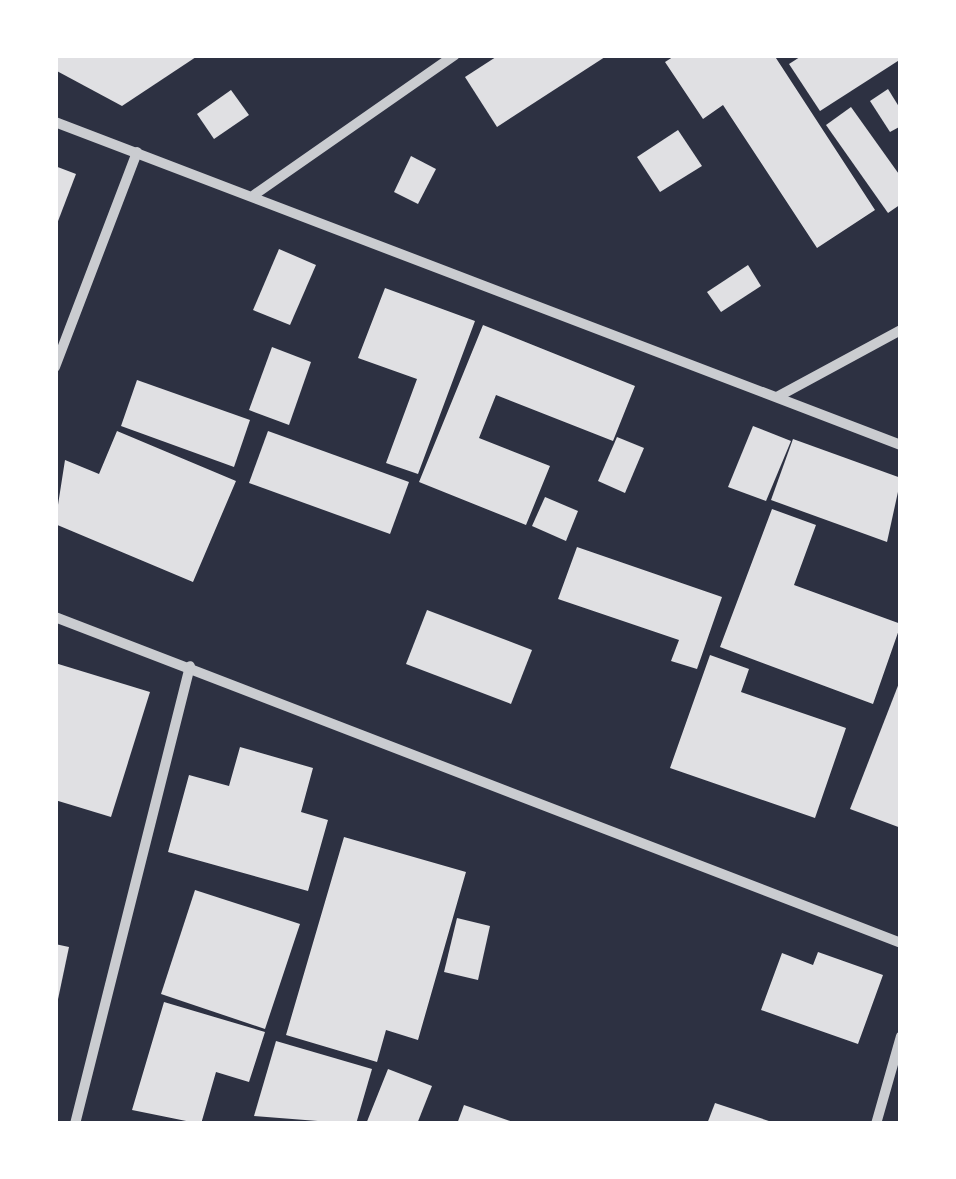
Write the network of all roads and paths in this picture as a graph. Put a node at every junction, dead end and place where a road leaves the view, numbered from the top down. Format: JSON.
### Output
{"nodes":[{"id":1,"x":455,"y":55,"type":"edge"},
{"id":2,"x":55,"y":122,"type":"edge"},
{"id":3,"x":138,"y":152,"type":"junction"},
{"id":4,"x":254,"y":195,"type":"junction"},
{"id":5,"x":901,"y":330,"type":"edge"},
{"id":6,"x":55,"y":367,"type":"edge"},
{"id":7,"x":777,"y":397,"type":"junction"},
{"id":8,"x":901,"y":444,"type":"edge"},
{"id":9,"x":55,"y":616,"type":"edge"},
{"id":10,"x":190,"y":666,"type":"junction"},
{"id":11,"x":901,"y":943,"type":"edge"},
{"id":12,"x":901,"y":1036,"type":"edge"},
{"id":13,"x":76,"y":1124,"type":"edge"},
{"id":14,"x":876,"y":1124,"type":"edge"}],
"edges":[{"from":1,"to":4,"type":"street"},
{"from":2,"to":3,"type":"street"},
{"from":3,"to":4,"type":"street"},
{"from":3,"to":6,"type":"street"},
{"from":4,"to":7,"type":"street"},
{"from":5,"to":7,"type":"street"},
{"from":7,"to":8,"type":"street"},
{"from":9,"to":10,"type":"street"},
{"from":10,"to":11,"type":"street"},
{"from":10,"to":13,"type":"street"},
{"from":12,"to":14,"type":"street"}]}
